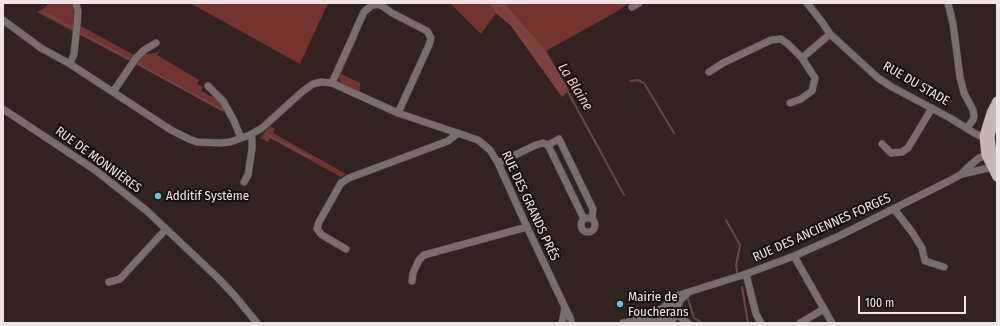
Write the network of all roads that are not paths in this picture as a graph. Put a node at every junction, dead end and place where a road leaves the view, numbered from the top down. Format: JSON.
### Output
{"nodes":[{"id":1,"x":76,"y":3,"type":"edge"},
{"id":2,"x":807,"y":3,"type":"edge"},
{"id":3,"x":948,"y":3,"type":"edge"},
{"id":4,"x":3,"y":20,"type":"edge"},
{"id":5,"x":830,"y":34,"type":"junction"},
{"id":6,"x":156,"y":43,"type":"dead end"},
{"id":7,"x":802,"y":58,"type":"junction"},
{"id":8,"x":70,"y":64,"type":"junction"},
{"id":9,"x":709,"y":72,"type":"dead end"},
{"id":10,"x":332,"y":83,"type":"junction"},
{"id":11,"x":208,"y":86,"type":"dead end"},
{"id":12,"x":113,"y":92,"type":"junction"},
{"id":13,"x":997,"y":101,"type":"edge"},
{"id":14,"x":790,"y":103,"type":"dead end"},
{"id":15,"x":932,"y":108,"type":"junction"},
{"id":16,"x":3,"y":109,"type":"edge"},
{"id":17,"x":997,"y":112,"type":"edge"},
{"id":18,"x":398,"y":113,"type":"junction"},
{"id":19,"x":967,"y":128,"type":"junction"},
{"id":20,"x":458,"y":133,"type":"junction"},
{"id":21,"x":250,"y":135,"type":"junction"},
{"id":22,"x":987,"y":136,"type":"junction"},
{"id":23,"x":241,"y":138,"type":"junction"},
{"id":24,"x":882,"y":144,"type":"dead end"},
{"id":25,"x":548,"y":145,"type":"junction"},
{"id":26,"x":989,"y":154,"type":"junction"},
{"id":27,"x":498,"y":163,"type":"junction"},
{"id":28,"x":995,"y":165,"type":"edge"},
{"id":29,"x":962,"y":174,"type":"junction"},
{"id":30,"x":997,"y":177,"type":"edge"},
{"id":31,"x":244,"y":182,"type":"dead end"},
{"id":32,"x":894,"y":209,"type":"junction"},
{"id":33,"x":527,"y":227,"type":"junction"},
{"id":34,"x":166,"y":229,"type":"junction"},
{"id":35,"x":346,"y":249,"type":"dead end"},
{"id":36,"x":794,"y":256,"type":"junction"},
{"id":37,"x":944,"y":267,"type":"dead end"},
{"id":38,"x":746,"y":274,"type":"junction"},
{"id":39,"x":412,"y":281,"type":"dead end"},
{"id":40,"x":109,"y":282,"type":"dead end"},
{"id":41,"x":687,"y":294,"type":"junction"},
{"id":42,"x":664,"y":307,"type":"junction"},
{"id":43,"x":565,"y":308,"type":"junction"},
{"id":44,"x":824,"y":309,"type":"junction"},
{"id":45,"x":676,"y":313,"type":"junction"},
{"id":46,"x":638,"y":320,"type":"junction"},
{"id":47,"x":669,"y":321,"type":"edge"},
{"id":48,"x":573,"y":322,"type":"edge"},
{"id":49,"x":257,"y":323,"type":"edge"},
{"id":50,"x":562,"y":323,"type":"edge"},
{"id":51,"x":623,"y":323,"type":"edge"},
{"id":52,"x":688,"y":323,"type":"edge"},
{"id":53,"x":761,"y":323,"type":"edge"},
{"id":54,"x":800,"y":323,"type":"edge"},
{"id":55,"x":832,"y":323,"type":"edge"}],
"edges":[{"from":1,"to":8,"type":"street"},
{"from":2,"to":5,"type":"street","name":"RUE DU STADE"},
{"from":3,"to":19,"type":"street"},
{"from":4,"to":8,"type":"street"},
{"from":5,"to":7,"type":"street"},
{"from":5,"to":15,"type":"street","name":"RUE DU STADE"},
{"from":6,"to":12,"type":"street"},
{"from":7,"to":9,"type":"street"},
{"from":7,"to":14,"type":"street"},
{"from":8,"to":12,"type":"street"},
{"from":10,"to":18,"type":"street","name":"RUE DES GRANDS PRÉS"},
{"from":10,"to":18,"type":"street"},
{"from":10,"to":21,"type":"street","name":"RUE DES GRANDS PRÉS"},
{"from":11,"to":23,"type":"street"},
{"from":12,"to":23,"type":"street"},
{"from":13,"to":22,"type":"main road"},
{"from":15,"to":19,"type":"street","name":"RUE DU STADE"},
{"from":15,"to":24,"type":"street"},
{"from":16,"to":34,"type":"street","name":"RUE DE MONNIÈRES"},
{"from":17,"to":22,"type":"main road"},
{"from":18,"to":20,"type":"street","name":"RUE DES GRANDS PRÉS"},
{"from":19,"to":22,"type":"street","name":"RUE DU STADE"},
{"from":20,"to":27,"type":"street","name":"RUE DES GRANDS PRÉS"},
{"from":20,"to":35,"type":"street"},
{"from":21,"to":23,"type":"street"},
{"from":21,"to":31,"type":"street"},
{"from":22,"to":26,"type":"main road"},
{"from":25,"to":25,"type":"street"},
{"from":25,"to":27,"type":"street"},
{"from":26,"to":28,"type":"main road"},
{"from":26,"to":29,"type":"street","name":"RUE DES ANCIENNES FORGES"},
{"from":27,"to":33,"type":"street","name":"RUE DES GRANDS PRÉS"},
{"from":28,"to":29,"type":"street","name":"RUE DES ANCIENNES FORGES"},
{"from":28,"to":30,"type":"main road"},
{"from":29,"to":32,"type":"street","name":"RUE DES ANCIENNES FORGES"},
{"from":32,"to":36,"type":"street","name":"RUE DES ANCIENNES FORGES"},
{"from":32,"to":37,"type":"street"},
{"from":33,"to":39,"type":"street"},
{"from":33,"to":43,"type":"street","name":"RUE DES GRANDS PRÉS"},
{"from":34,"to":40,"type":"street"},
{"from":34,"to":49,"type":"street","name":"RUE DE MONNIÈRES"},
{"from":36,"to":38,"type":"street","name":"RUE DES ANCIENNES FORGES"},
{"from":36,"to":44,"type":"street"},
{"from":38,"to":41,"type":"street","name":"RUE DES ANCIENNES FORGES"},
{"from":38,"to":53,"type":"street"},
{"from":41,"to":42,"type":"street","name":"RUE DES ANCIENNES FORGES"},
{"from":41,"to":45,"type":"street"},
{"from":42,"to":45,"type":"street"},
{"from":42,"to":46,"type":"street","name":"RUE DES ANCIENNES FORGES"},
{"from":42,"to":47,"type":"street"},
{"from":43,"to":48,"type":"street","name":"RUE DES GRANDS PRÉS"},
{"from":43,"to":50,"type":"street"},
{"from":44,"to":54,"type":"street"},
{"from":44,"to":55,"type":"street"},
{"from":45,"to":47,"type":"street"},
{"from":45,"to":52,"type":"street"},
{"from":46,"to":47,"type":"street"},
{"from":46,"to":51,"type":"street"}]}
